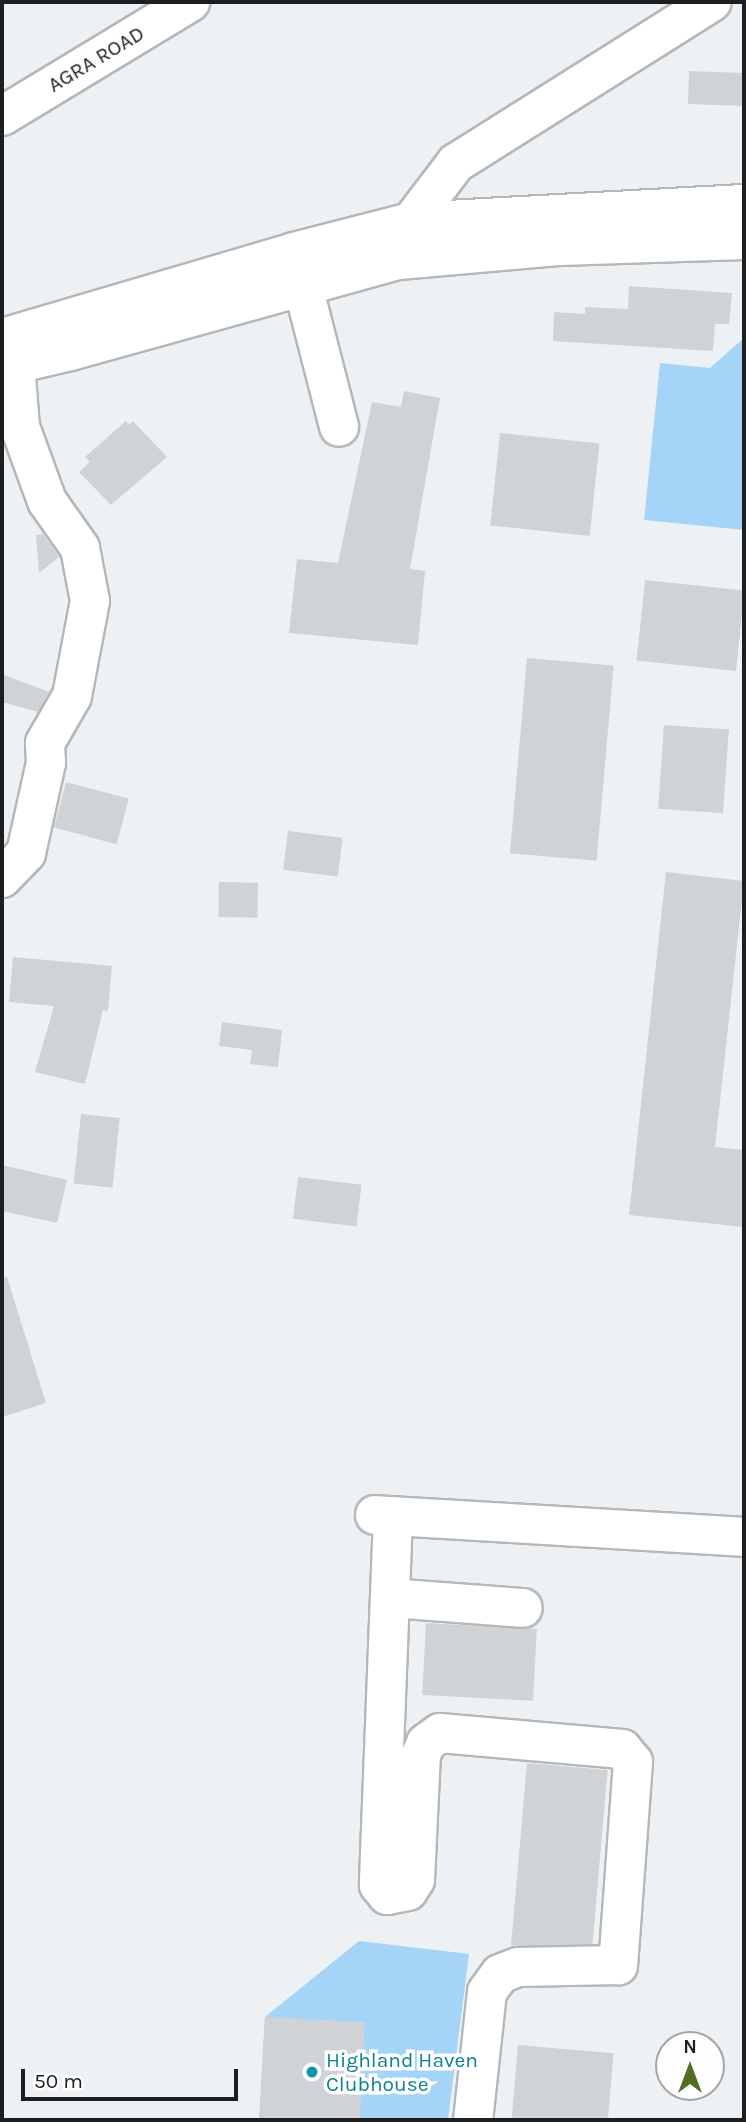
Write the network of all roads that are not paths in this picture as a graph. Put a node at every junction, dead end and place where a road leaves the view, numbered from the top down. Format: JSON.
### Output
{"nodes":[{"id":1,"x":190,"y":2,"type":"edge"},
{"id":2,"x":712,"y":2,"type":"edge"},
{"id":3,"x":2,"y":116,"type":"edge"},
{"id":4,"x":744,"y":204,"type":"edge"},
{"id":5,"x":411,"y":222,"type":"junction"},
{"id":6,"x":744,"y":240,"type":"edge"},
{"id":7,"x":298,"y":269,"type":"junction"},
{"id":8,"x":6,"y":351,"type":"edge"},
{"id":9,"x":339,"y":427,"type":"dead end"},
{"id":10,"x":2,"y":878,"type":"edge"},
{"id":11,"x":744,"y":1536,"type":"edge"},
{"id":12,"x":391,"y":1598,"type":"junction"},
{"id":13,"x":523,"y":1608,"type":"dead end"},
{"id":14,"x":473,"y":2120,"type":"edge"}],
"edges":[{"from":1,"to":3,"type":"main road","name":"AGRA ROAD"},
{"from":2,"to":5,"type":"main road"},
{"from":4,"to":5,"type":"main road"},
{"from":5,"to":7,"type":"main road"},
{"from":6,"to":7,"type":"main road"},
{"from":7,"to":8,"type":"main road"},
{"from":7,"to":9,"type":"main road"},
{"from":8,"to":10,"type":"main road"},
{"from":11,"to":12,"type":"main road"},
{"from":12,"to":13,"type":"main road"},
{"from":12,"to":14,"type":"main road"}]}
